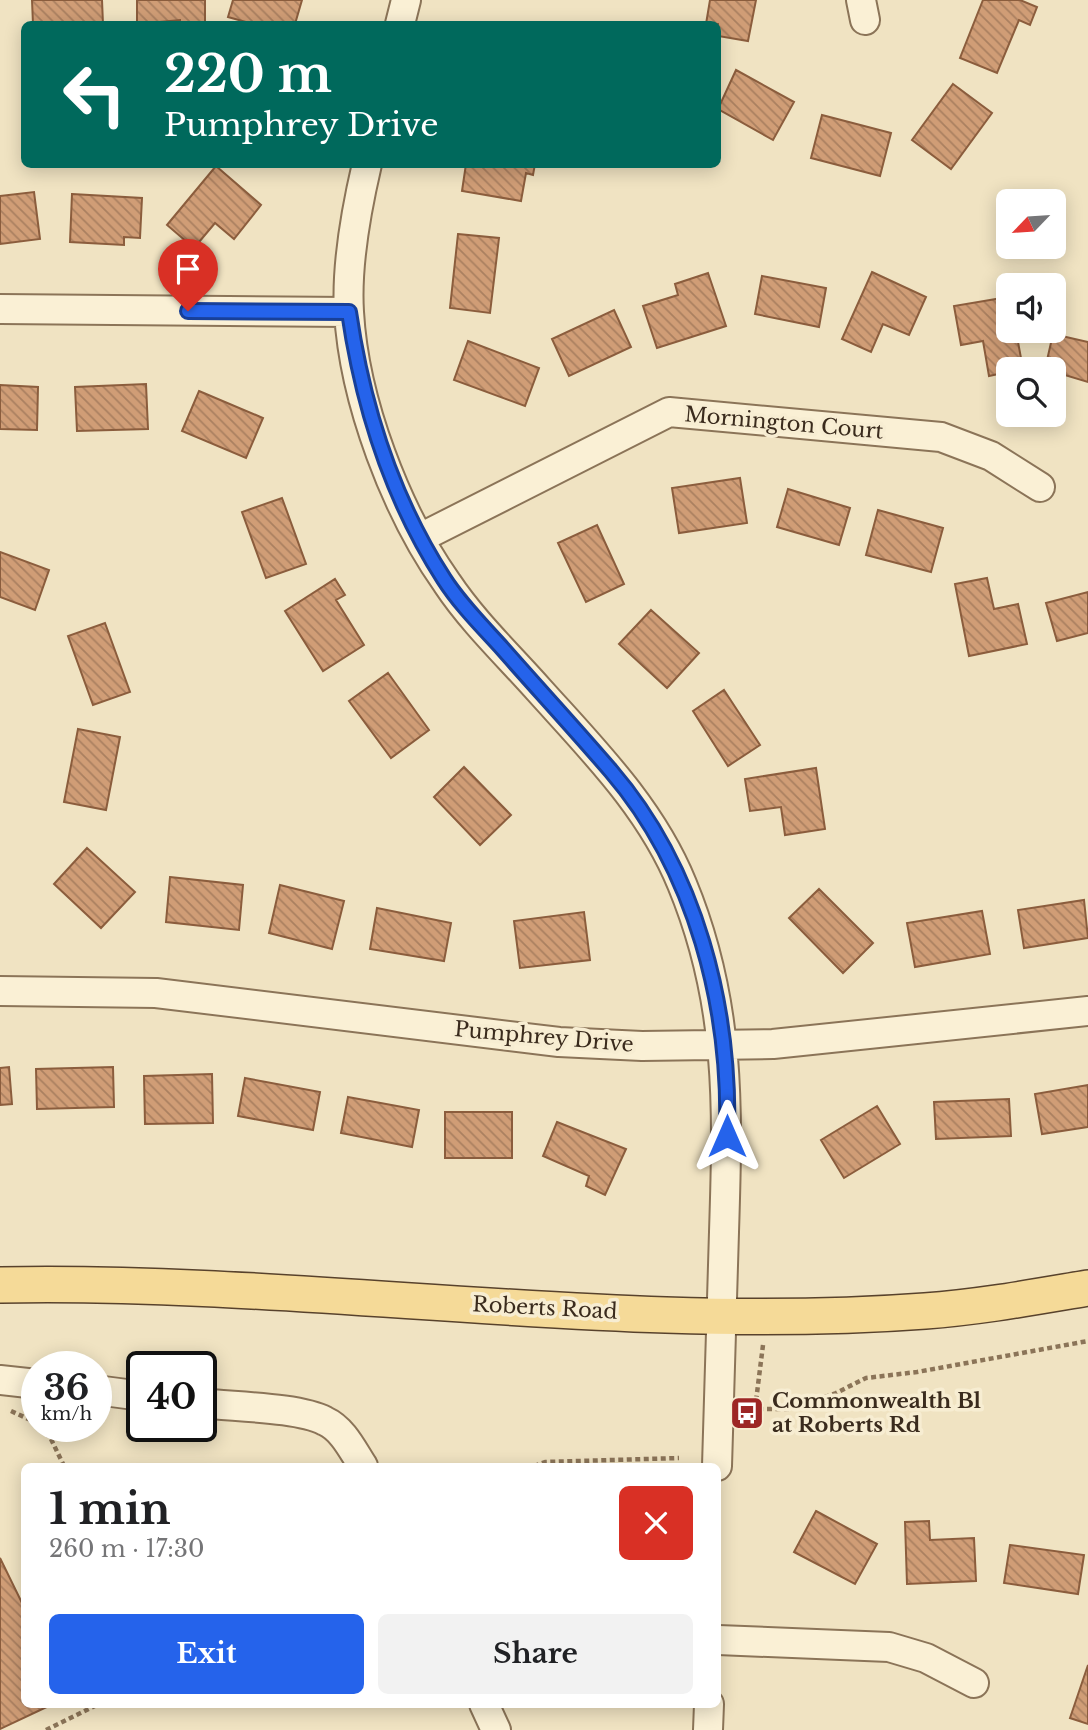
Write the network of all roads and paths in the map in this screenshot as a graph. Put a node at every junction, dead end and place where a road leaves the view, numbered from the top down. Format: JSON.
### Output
{"nodes":[{"id":1,"x":406,"y":0,"type":"edge"},
{"id":2,"x":401,"y":21,"type":"edge"},
{"id":3,"x":366,"y":168,"type":"edge"},
{"id":4,"x":0,"y":309,"type":"edge"},
{"id":5,"x":349,"y":312,"type":"junction"},
{"id":6,"x":1040,"y":487,"type":"dead end"},
{"id":7,"x":420,"y":538,"type":"junction"},
{"id":8,"x":0,"y":991,"type":"edge"},
{"id":9,"x":1088,"y":1011,"type":"edge"},
{"id":10,"x":724,"y":1047,"type":"junction"},
{"id":11,"x":0,"y":1285,"type":"edge"},
{"id":12,"x":1088,"y":1287,"type":"edge"},
{"id":13,"x":722,"y":1316,"type":"junction"},
{"id":14,"x":1088,"y":1341,"type":"edge"},
{"id":15,"x":764,"y":1344,"type":"dead end"},
{"id":16,"x":0,"y":1380,"type":"edge"},
{"id":17,"x":21,"y":1382,"type":"edge"},
{"id":18,"x":217,"y":1405,"type":"edge"},
{"id":19,"x":0,"y":1410,"type":"edge"},
{"id":20,"x":21,"y":1416,"type":"edge"},
{"id":21,"x":52,"y":1442,"type":"edge"},
{"id":22,"x":680,"y":1458,"type":"dead end"},
{"id":23,"x":63,"y":1463,"type":"edge"},
{"id":24,"x":361,"y":1463,"type":"edge"},
{"id":25,"x":542,"y":1463,"type":"edge"},
{"id":26,"x":717,"y":1463,"type":"edge"},
{"id":27,"x":721,"y":1640,"type":"edge"},
{"id":28,"x":974,"y":1683,"type":"dead end"},
{"id":29,"x":91,"y":1708,"type":"edge"},
{"id":30,"x":486,"y":1708,"type":"edge"},
{"id":31,"x":709,"y":1708,"type":"edge"},
{"id":32,"x":46,"y":1730,"type":"edge"},
{"id":33,"x":496,"y":1730,"type":"edge"},
{"id":34,"x":708,"y":1730,"type":"edge"}],
"edges":[{"from":1,"to":2,"type":"street"},
{"from":3,"to":5,"type":"street"},
{"from":4,"to":5,"type":"street"},
{"from":5,"to":7,"type":"street"},
{"from":6,"to":7,"type":"street","name":"Mornington Court"},
{"from":7,"to":10,"type":"street"},
{"from":8,"to":10,"type":"street","name":"Pumphrey Drive"},
{"from":9,"to":10,"type":"street","name":"Pumphrey Drive"},
{"from":10,"to":13,"type":"street"},
{"from":11,"to":13,"type":"main road","name":"Roberts Road"},
{"from":12,"to":13,"type":"main road","name":"Roberts Road"},
{"from":13,"to":26,"type":"street"},
{"from":14,"to":15,"type":"path"},
{"from":16,"to":17,"type":"street"},
{"from":18,"to":24,"type":"street"},
{"from":19,"to":20,"type":"path"},
{"from":21,"to":23,"type":"path"},
{"from":22,"to":25,"type":"path"},
{"from":27,"to":28,"type":"street"},
{"from":29,"to":32,"type":"path"},
{"from":30,"to":33,"type":"street"},
{"from":31,"to":34,"type":"street"}]}
